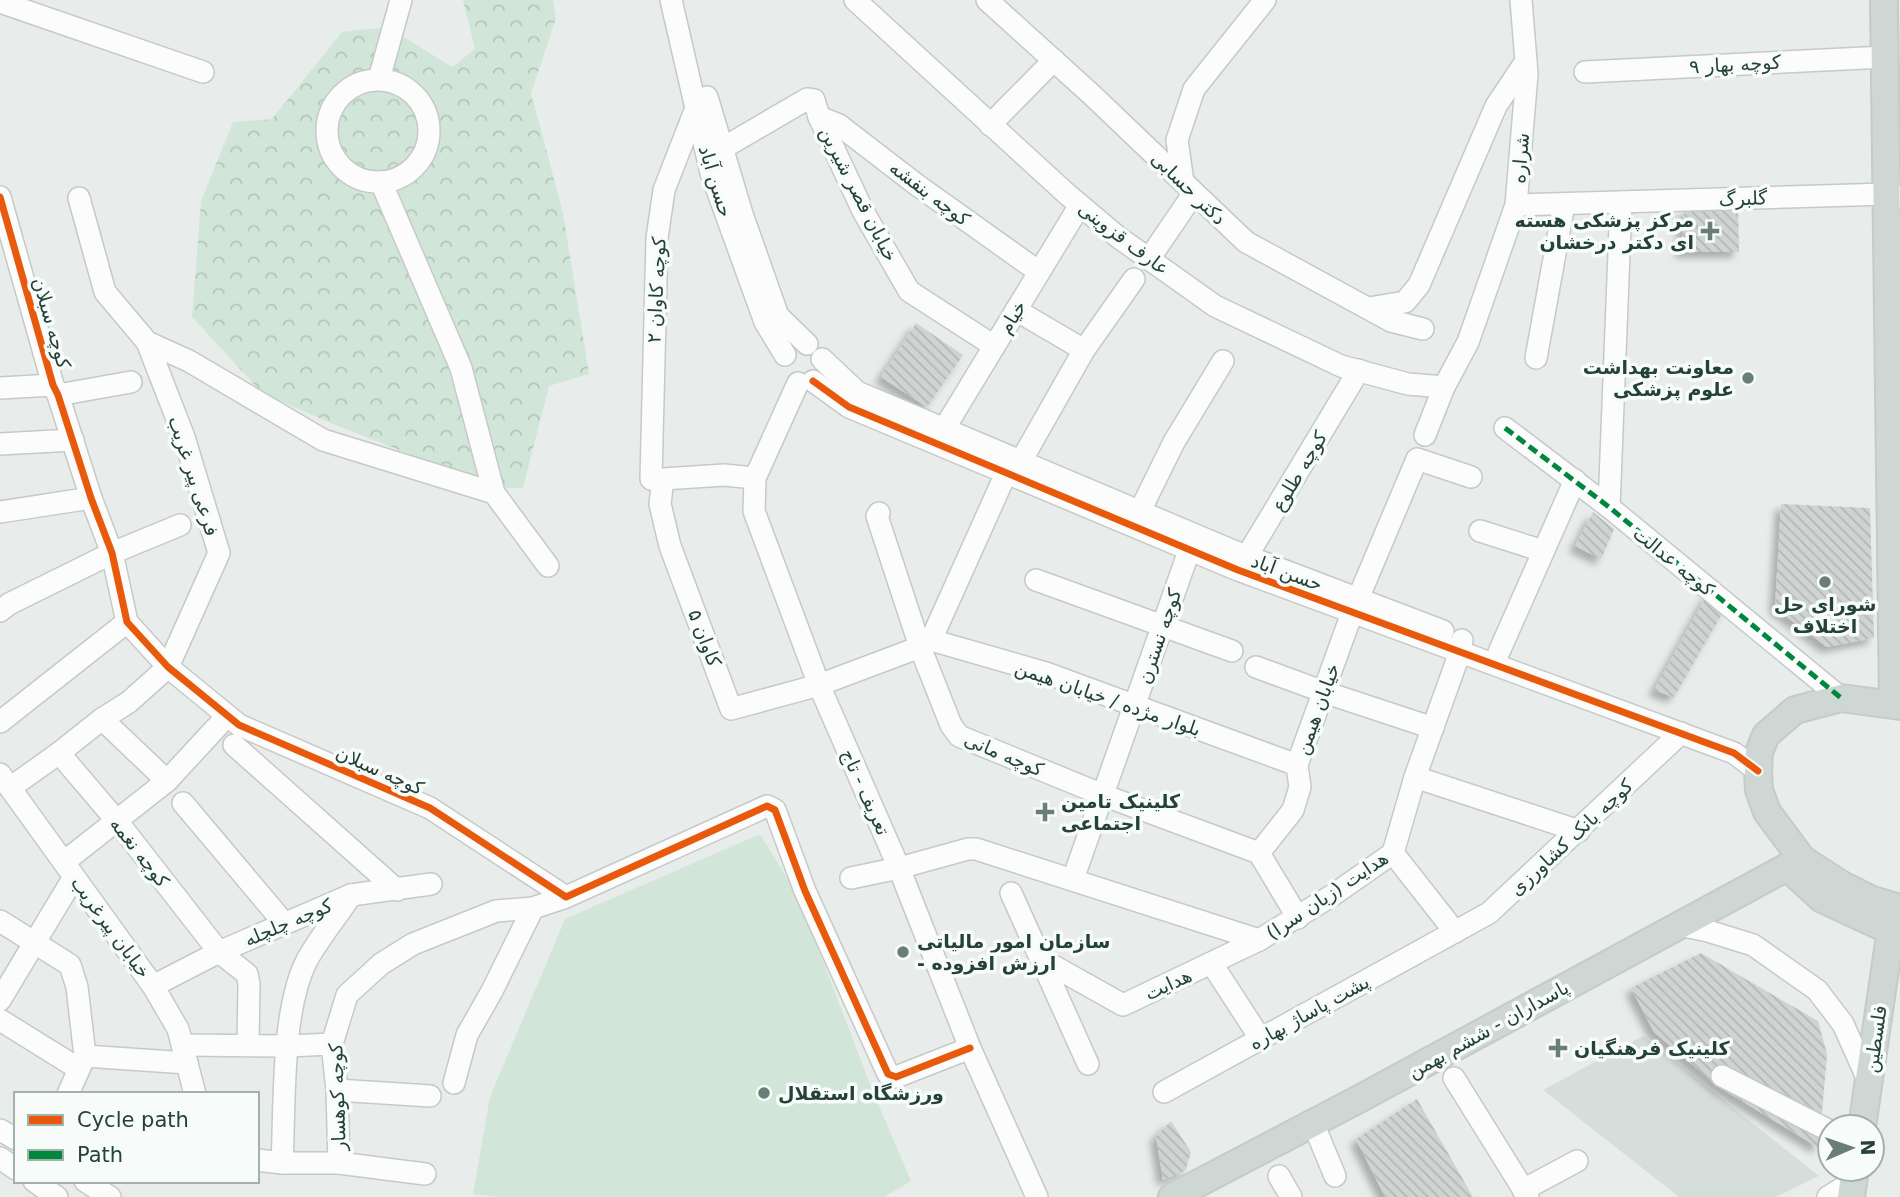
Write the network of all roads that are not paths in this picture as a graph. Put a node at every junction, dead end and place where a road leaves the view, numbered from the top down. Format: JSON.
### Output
{"nodes":[{"id":1,"x":401,"y":0,"type":"edge"},
{"id":2,"x":671,"y":0,"type":"edge"},
{"id":3,"x":683,"y":0,"type":"edge"},
{"id":4,"x":856,"y":0,"type":"edge"},
{"id":5,"x":988,"y":0,"type":"edge"},
{"id":6,"x":1265,"y":0,"type":"edge"},
{"id":7,"x":1521,"y":0,"type":"edge"},
{"id":8,"x":1884,"y":0,"type":"edge"},
{"id":9,"x":0,"y":2,"type":"edge"},
{"id":10,"x":1885,"y":57,"type":"junction"},
{"id":11,"x":1054,"y":60,"type":"junction"},
{"id":12,"x":1526,"y":61,"type":"junction"},
{"id":13,"x":202,"y":72,"type":"dead end"},
{"id":14,"x":1586,"y":72,"type":"dead end"},
{"id":15,"x":379,"y":79,"type":"junction"},
{"id":16,"x":696,"y":107,"type":"junction"},
{"id":17,"x":819,"y":117,"type":"junction"},
{"id":18,"x":990,"y":125,"type":"junction"},
{"id":19,"x":723,"y":148,"type":"junction"},
{"id":20,"x":381,"y":182,"type":"junction"},
{"id":21,"x":1189,"y":188,"type":"junction"},
{"id":22,"x":1893,"y":196,"type":"edge"},
{"id":23,"x":0,"y":197,"type":"edge"},
{"id":24,"x":79,"y":198,"type":"dead end"},
{"id":25,"x":1621,"y":202,"type":"junction"},
{"id":26,"x":1564,"y":204,"type":"junction"},
{"id":27,"x":1080,"y":205,"type":"junction"},
{"id":28,"x":1516,"y":205,"type":"junction"},
{"id":29,"x":1149,"y":259,"type":"junction"},
{"id":30,"x":1039,"y":272,"type":"junction"},
{"id":31,"x":1134,"y":279,"type":"dead end"},
{"id":32,"x":1369,"y":308,"type":"junction"},
{"id":33,"x":1016,"y":310,"type":"junction"},
{"id":34,"x":1423,"y":329,"type":"dead end"},
{"id":35,"x":147,"y":342,"type":"junction"},
{"id":36,"x":994,"y":346,"type":"junction"},
{"id":37,"x":1084,"y":350,"type":"junction"},
{"id":38,"x":815,"y":351,"type":"junction"},
{"id":39,"x":785,"y":355,"type":"junction"},
{"id":40,"x":1536,"y":358,"type":"dead end"},
{"id":41,"x":1223,"y":361,"type":"dead end"},
{"id":42,"x":1359,"y":370,"type":"junction"},
{"id":43,"x":131,"y":382,"type":"dead end"},
{"id":44,"x":805,"y":382,"type":"junction"},
{"id":45,"x":1444,"y":387,"type":"junction"},
{"id":46,"x":0,"y":388,"type":"edge"},
{"id":47,"x":55,"y":390,"type":"junction"},
{"id":48,"x":1505,"y":428,"type":"dead end"},
{"id":49,"x":944,"y":429,"type":"junction"},
{"id":50,"x":1425,"y":435,"type":"dead end"},
{"id":51,"x":74,"y":440,"type":"junction"},
{"id":52,"x":0,"y":444,"type":"edge"},
{"id":53,"x":1014,"y":464,"type":"junction"},
{"id":54,"x":1471,"y":477,"type":"dead end"},
{"id":55,"x":755,"y":478,"type":"junction"},
{"id":56,"x":657,"y":479,"type":"junction"},
{"id":57,"x":1575,"y":480,"type":"junction"},
{"id":58,"x":494,"y":493,"type":"junction"},
{"id":59,"x":91,"y":498,"type":"junction"},
{"id":60,"x":1609,"y":507,"type":"junction"},
{"id":61,"x":1140,"y":511,"type":"junction"},
{"id":62,"x":0,"y":512,"type":"edge"},
{"id":63,"x":879,"y":513,"type":"dead end"},
{"id":64,"x":180,"y":525,"type":"dead end"},
{"id":65,"x":1479,"y":531,"type":"dead end"},
{"id":66,"x":1189,"y":551,"type":"junction"},
{"id":67,"x":1544,"y":551,"type":"junction"},
{"id":68,"x":112,"y":553,"type":"junction"},
{"id":69,"x":1242,"y":563,"type":"junction"},
{"id":70,"x":548,"y":566,"type":"dead end"},
{"id":71,"x":1036,"y":580,"type":"dead end"},
{"id":72,"x":1356,"y":606,"type":"junction"},
{"id":73,"x":0,"y":611,"type":"edge"},
{"id":74,"x":1896,"y":616,"type":"edge"},
{"id":75,"x":127,"y":622,"type":"junction"},
{"id":76,"x":1163,"y":625,"type":"junction"},
{"id":77,"x":925,"y":643,"type":"junction"},
{"id":78,"x":1462,"y":645,"type":"junction"},
{"id":79,"x":1232,"y":651,"type":"dead end"},
{"id":80,"x":1499,"y":652,"type":"junction"},
{"id":81,"x":168,"y":667,"type":"junction"},
{"id":82,"x":1256,"y":667,"type":"dead end"},
{"id":83,"x":819,"y":685,"type":"junction"},
{"id":84,"x":1324,"y":692,"type":"junction"},
{"id":85,"x":1841,"y":698,"type":"junction"},
{"id":86,"x":1897,"y":705,"type":"edge"},
{"id":87,"x":1134,"y":706,"type":"junction"},
{"id":88,"x":227,"y":716,"type":"junction"},
{"id":89,"x":102,"y":719,"type":"junction"},
{"id":90,"x":0,"y":722,"type":"edge"},
{"id":91,"x":1433,"y":728,"type":"junction"},
{"id":92,"x":1681,"y":733,"type":"junction"},
{"id":93,"x":234,"y":745,"type":"dead end"},
{"id":94,"x":60,"y":753,"type":"junction"},
{"id":95,"x":1759,"y":762,"type":"junction"},
{"id":96,"x":1297,"y":765,"type":"junction"},
{"id":97,"x":1415,"y":777,"type":"junction"},
{"id":98,"x":5,"y":781,"type":"edge"},
{"id":99,"x":167,"y":781,"type":"junction"},
{"id":100,"x":1103,"y":794,"type":"junction"},
{"id":101,"x":183,"y":803,"type":"dead end"},
{"id":102,"x":117,"y":821,"type":"junction"},
{"id":103,"x":1579,"y":831,"type":"junction"},
{"id":104,"x":1259,"y":853,"type":"junction"},
{"id":105,"x":1393,"y":853,"type":"junction"},
{"id":106,"x":1795,"y":863,"type":"junction"},
{"id":107,"x":899,"y":868,"type":"junction"},
{"id":108,"x":69,"y":870,"type":"junction"},
{"id":109,"x":851,"y":878,"type":"dead end"},
{"id":110,"x":1073,"y":878,"type":"junction"},
{"id":111,"x":431,"y":884,"type":"dead end"},
{"id":112,"x":397,"y":890,"type":"junction"},
{"id":113,"x":1012,"y":893,"type":"dead end"},
{"id":114,"x":351,"y":895,"type":"junction"},
{"id":115,"x":566,"y":897,"type":"junction"},
{"id":116,"x":533,"y":908,"type":"junction"},
{"id":117,"x":1897,"y":916,"type":"edge"},
{"id":118,"x":1298,"y":918,"type":"junction"},
{"id":119,"x":0,"y":921,"type":"edge"},
{"id":120,"x":285,"y":923,"type":"junction"},
{"id":121,"x":1679,"y":925,"type":"junction"},
{"id":122,"x":1455,"y":932,"type":"junction"},
{"id":123,"x":1259,"y":940,"type":"junction"},
{"id":124,"x":33,"y":942,"type":"junction"},
{"id":125,"x":219,"y":952,"type":"junction"},
{"id":126,"x":1041,"y":960,"type":"junction"},
{"id":127,"x":1212,"y":964,"type":"junction"},
{"id":128,"x":153,"y":986,"type":"junction"},
{"id":129,"x":0,"y":1000,"type":"edge"},
{"id":130,"x":0,"y":1020,"type":"edge"},
{"id":131,"x":1260,"y":1038,"type":"junction"},
{"id":132,"x":248,"y":1044,"type":"junction"},
{"id":133,"x":332,"y":1044,"type":"junction"},
{"id":134,"x":287,"y":1046,"type":"junction"},
{"id":135,"x":970,"y":1048,"type":"junction"},
{"id":136,"x":185,"y":1054,"type":"junction"},
{"id":137,"x":82,"y":1063,"type":"junction"},
{"id":138,"x":1088,"y":1064,"type":"dead end"},
{"id":139,"x":1722,"y":1076,"type":"dead end"},
{"id":140,"x":1454,"y":1078,"type":"dead end"},
{"id":141,"x":1868,"y":1082,"type":"junction"},
{"id":142,"x":454,"y":1083,"type":"dead end"},
{"id":143,"x":337,"y":1090,"type":"junction"},
{"id":144,"x":69,"y":1092,"type":"edge"},
{"id":145,"x":194,"y":1092,"type":"edge"},
{"id":146,"x":1164,"y":1092,"type":"dead end"},
{"id":147,"x":430,"y":1096,"type":"dead end"},
{"id":148,"x":1864,"y":1113,"type":"edge"},
{"id":149,"x":1313,"y":1123,"type":"junction"},
{"id":150,"x":1816,"y":1124,"type":"edge"},
{"id":151,"x":259,"y":1160,"type":"edge"},
{"id":152,"x":1577,"y":1161,"type":"dead end"},
{"id":153,"x":282,"y":1163,"type":"junction"},
{"id":154,"x":339,"y":1163,"type":"junction"},
{"id":155,"x":425,"y":1174,"type":"dead end"},
{"id":156,"x":1279,"y":1175,"type":"dead end"},
{"id":157,"x":1335,"y":1177,"type":"dead end"},
{"id":158,"x":37,"y":1183,"type":"edge"},
{"id":159,"x":88,"y":1183,"type":"edge"},
{"id":160,"x":1851,"y":1183,"type":"edge"},
{"id":161,"x":1525,"y":1194,"type":"edge"},
{"id":162,"x":57,"y":1197,"type":"edge"},
{"id":163,"x":110,"y":1197,"type":"edge"},
{"id":164,"x":1037,"y":1197,"type":"edge"},
{"id":165,"x":1172,"y":1197,"type":"edge"},
{"id":166,"x":1292,"y":1197,"type":"edge"},
{"id":167,"x":1828,"y":1197,"type":"edge"}],
"edges":[{"from":1,"to":15,"type":"street"},
{"from":2,"to":16,"type":"street","name":"حسن آباد"},
{"from":3,"to":19,"type":"street","name":"حسن آباد"},
{"from":4,"to":18,"type":"street","name":"عارف قزوینی"},
{"from":5,"to":11,"type":"street","name":"دکتر حسابی"},
{"from":6,"to":21,"type":"street"},
{"from":7,"to":12,"type":"street","name":"شراره"},
{"from":8,"to":10,"type":"main road"},
{"from":9,"to":13,"type":"street"},
{"from":10,"to":14,"type":"street","name":"کوچه بهار ۹"},
{"from":10,"to":22,"type":"main road"},
{"from":11,"to":18,"type":"street"},
{"from":11,"to":21,"type":"street","name":"دکتر حسابی"},
{"from":12,"to":28,"type":"street","name":"شراره"},
{"from":12,"to":32,"type":"street"},
{"from":15,"to":20,"type":"street"},
{"from":15,"to":20,"type":"street"},
{"from":16,"to":39,"type":"street","name":"حسن آباد"},
{"from":16,"to":56,"type":"street","name":"کوچه کاوان ۲"},
{"from":17,"to":19,"type":"street","name":"خیابان قصر شیرین"},
{"from":17,"to":30,"type":"street","name":"کوچه بنفشه"},
{"from":17,"to":36,"type":"street","name":"خیابان قصر شیرین"},
{"from":18,"to":27,"type":"street","name":"عارف قزوینی"},
{"from":19,"to":38,"type":"street","name":"حسن آباد"},
{"from":20,"to":58,"type":"street"},
{"from":21,"to":29,"type":"street"},
{"from":21,"to":32,"type":"street","name":"دکتر حسابی"},
{"from":22,"to":25,"type":"street","name":"گلبرگ"},
{"from":22,"to":74,"type":"main road"},
{"from":23,"to":47,"type":"street","name":"کوچه سبلان"},
{"from":24,"to":35,"type":"street","name":"فرعی پیر غریب"},
{"from":25,"to":26,"type":"street","name":"گلبرگ"},
{"from":25,"to":60,"type":"street"},
{"from":26,"to":28,"type":"street","name":"گلبرگ"},
{"from":26,"to":40,"type":"street"},
{"from":27,"to":29,"type":"street","name":"عارف قزوینی"},
{"from":27,"to":30,"type":"street","name":"خیام"},
{"from":28,"to":45,"type":"street","name":"شراره"},
{"from":29,"to":42,"type":"street","name":"عارف قزوینی"},
{"from":30,"to":33,"type":"street","name":"خیام"},
{"from":31,"to":37,"type":"street"},
{"from":32,"to":34,"type":"street","name":"دکتر حسابی"},
{"from":33,"to":36,"type":"street","name":"خیام"},
{"from":33,"to":37,"type":"street"},
{"from":35,"to":58,"type":"street"},
{"from":35,"to":81,"type":"street","name":"فرعی پیر غریب"},
{"from":36,"to":49,"type":"street","name":"خیام"},
{"from":37,"to":53,"type":"street"},
{"from":38,"to":39,"type":"street"},
{"from":38,"to":44,"type":"street"},
{"from":38,"to":49,"type":"street","name":"حسن آباد"},
{"from":39,"to":44,"type":"street"},
{"from":41,"to":61,"type":"street"},
{"from":42,"to":45,"type":"street","name":"عارف قزوینی"},
{"from":42,"to":69,"type":"street","name":"کوچه طلوع"},
{"from":43,"to":47,"type":"street"},
{"from":44,"to":53,"type":"street","name":"حسن آباد"},
{"from":44,"to":55,"type":"street","name":"تعریف - تاج"},
{"from":45,"to":50,"type":"street","name":"شراره"},
{"from":46,"to":47,"type":"street"},
{"from":47,"to":51,"type":"street","name":"کوچه سبلان"},
{"from":48,"to":57,"type":"street","name":"کوچه عدالت"},
{"from":49,"to":53,"type":"street","name":"حسن آباد"},
{"from":51,"to":52,"type":"street"},
{"from":51,"to":59,"type":"street","name":"کوچه سبلان"},
{"from":53,"to":61,"type":"street","name":"حسن آباد"},
{"from":53,"to":66,"type":"street","name":"حسن آباد"},
{"from":53,"to":77,"type":"street"},
{"from":54,"to":72,"type":"street","name":"خیابان هیمن"},
{"from":55,"to":56,"type":"street"},
{"from":55,"to":83,"type":"street","name":"تعریف - تاج"},
{"from":56,"to":83,"type":"street","name":"کاوان ۵"},
{"from":57,"to":60,"type":"street","name":"کوچه عدالت"},
{"from":57,"to":67,"type":"street"},
{"from":58,"to":70,"type":"street"},
{"from":59,"to":62,"type":"street"},
{"from":59,"to":68,"type":"street","name":"کوچه سبلان"},
{"from":60,"to":85,"type":"street","name":"کوچه عدالت"},
{"from":61,"to":69,"type":"street","name":"حسن آباد"},
{"from":63,"to":77,"type":"street"},
{"from":64,"to":68,"type":"street"},
{"from":65,"to":67,"type":"street"},
{"from":66,"to":69,"type":"street","name":"حسن آباد"},
{"from":66,"to":76,"type":"street","name":"کوچه نسترن"},
{"from":67,"to":80,"type":"street"},
{"from":68,"to":73,"type":"street"},
{"from":68,"to":75,"type":"street","name":"کوچه سبلان"},
{"from":69,"to":72,"type":"street","name":"حسن آباد"},
{"from":71,"to":76,"type":"street"},
{"from":72,"to":78,"type":"street","name":"حسن آباد"},
{"from":72,"to":84,"type":"street","name":"خیابان هیمن"},
{"from":74,"to":86,"type":"main road"},
{"from":75,"to":81,"type":"street","name":"کوچه سبلان"},
{"from":75,"to":90,"type":"street"},
{"from":76,"to":79,"type":"street"},
{"from":76,"to":87,"type":"street","name":"کوچه نسترن"},
{"from":77,"to":83,"type":"street"},
{"from":77,"to":87,"type":"street","name":"بلوار مژده / خیابان هیمن"},
{"from":77,"to":100,"type":"street","name":"کوچه مانی"},
{"from":78,"to":80,"type":"street","name":"حسن آباد"},
{"from":78,"to":91,"type":"street","name":"هدایت (زبان سرا)"},
{"from":78,"to":92,"type":"street","name":"حسن آباد"},
{"from":80,"to":95,"type":"street","name":"حسن آباد"},
{"from":81,"to":88,"type":"street","name":"کوچه سبلان"},
{"from":81,"to":89,"type":"street"},
{"from":82,"to":84,"type":"street"},
{"from":83,"to":107,"type":"street","name":"تعریف - تاج"},
{"from":84,"to":91,"type":"street"},
{"from":84,"to":96,"type":"street","name":"خیابان هیمن"},
{"from":85,"to":86,"type":"main road"},
{"from":85,"to":95,"type":"main road"},
{"from":87,"to":96,"type":"street","name":"بلوار مژده / خیابان هیمن"},
{"from":87,"to":100,"type":"street","name":"کوچه نسترن"},
{"from":88,"to":99,"type":"street"},
{"from":88,"to":115,"type":"street","name":"کوچه سبلان"},
{"from":89,"to":94,"type":"street"},
{"from":89,"to":99,"type":"street"},
{"from":91,"to":97,"type":"street","name":"هدایت (زبان سرا)"},
{"from":92,"to":95,"type":"street","name":"حسن آباد"},
{"from":92,"to":103,"type":"street","name":"کوچه بانک کشاورزی"},
{"from":93,"to":112,"type":"street"},
{"from":94,"to":98,"type":"street"},
{"from":94,"to":102,"type":"street","name":"کوچه نغمه"},
{"from":95,"to":106,"type":"main road"},
{"from":96,"to":104,"type":"street","name":"خیابان هیمن"},
{"from":97,"to":103,"type":"street"},
{"from":97,"to":105,"type":"street","name":"هدایت (زبان سرا)"},
{"from":98,"to":108,"type":"street","name":"خیابان پیرغریب"},
{"from":99,"to":102,"type":"street"},
{"from":100,"to":104,"type":"street","name":"کوچه مانی"},
{"from":100,"to":110,"type":"street","name":"کوچه نسترن"},
{"from":101,"to":120,"type":"street"},
{"from":102,"to":108,"type":"street"},
{"from":102,"to":125,"type":"street","name":"کوچه نغمه"},
{"from":103,"to":122,"type":"street","name":"کوچه بانک کشاورزی"},
{"from":104,"to":118,"type":"street"},
{"from":105,"to":118,"type":"street","name":"هدایت (زبان سرا)"},
{"from":105,"to":122,"type":"street"},
{"from":106,"to":117,"type":"main road"},
{"from":106,"to":121,"type":"main road","name":"پاسداران - ششم بهمن"},
{"from":107,"to":109,"type":"street"},
{"from":107,"to":110,"type":"street","name":"هدایت (زبان سرا)"},
{"from":107,"to":135,"type":"street","name":"تعریف - تاج"},
{"from":108,"to":124,"type":"street"},
{"from":108,"to":128,"type":"street","name":"خیابان پیرغریب"},
{"from":110,"to":123,"type":"street","name":"هدایت (زبان سرا)"},
{"from":111,"to":112,"type":"street","name":"کوچه چلچله"},
{"from":112,"to":114,"type":"street","name":"کوچه چلچله"},
{"from":113,"to":126,"type":"street"},
{"from":114,"to":120,"type":"street","name":"کوچه چلچله"},
{"from":114,"to":134,"type":"street"},
{"from":115,"to":116,"type":"street"},
{"from":115,"to":135,"type":"street"},
{"from":116,"to":133,"type":"street","name":"کوچه کوهسار"},
{"from":116,"to":142,"type":"street"},
{"from":117,"to":141,"type":"main road","name":"فلسطین"},
{"from":118,"to":123,"type":"street","name":"هدایت (زبان سرا)"},
{"from":119,"to":124,"type":"street"},
{"from":120,"to":125,"type":"street","name":"کوچه چلچله"},
{"from":121,"to":141,"type":"street"},
{"from":121,"to":149,"type":"main road","name":"پاسداران - ششم بهمن"},
{"from":122,"to":131,"type":"street","name":"پشت پاساژ بهاره"},
{"from":123,"to":127,"type":"street","name":"هدایت"},
{"from":124,"to":129,"type":"street"},
{"from":124,"to":137,"type":"street"},
{"from":125,"to":128,"type":"street","name":"کوچه چلچله"},
{"from":125,"to":132,"type":"street","name":"کوچه نغمه"},
{"from":126,"to":127,"type":"street","name":"هدایت"},
{"from":126,"to":138,"type":"street"},
{"from":127,"to":131,"type":"street"},
{"from":128,"to":136,"type":"street","name":"خیابان پیرغریب"},
{"from":130,"to":137,"type":"street"},
{"from":131,"to":146,"type":"street","name":"پشت پاساژ بهاره"},
{"from":132,"to":134,"type":"street"},
{"from":132,"to":136,"type":"street"},
{"from":133,"to":134,"type":"street"},
{"from":133,"to":143,"type":"street","name":"کوچه کوهسار"},
{"from":134,"to":153,"type":"street"},
{"from":135,"to":164,"type":"street","name":"تعریف - تاج"},
{"from":136,"to":137,"type":"street"},
{"from":136,"to":145,"type":"street","name":"خیابان پیرغریب"},
{"from":137,"to":144,"type":"street"},
{"from":139,"to":150,"type":"street"},
{"from":140,"to":161,"type":"street"},
{"from":141,"to":148,"type":"main road","name":"فلسطین"},
{"from":143,"to":147,"type":"street"},
{"from":143,"to":154,"type":"street","name":"کوچه کوهسار"},
{"from":149,"to":157,"type":"street"},
{"from":149,"to":165,"type":"main road","name":"پاسداران - ششم بهمن"},
{"from":151,"to":153,"type":"street"},
{"from":152,"to":161,"type":"street"},
{"from":153,"to":154,"type":"street"},
{"from":154,"to":155,"type":"street"},
{"from":156,"to":166,"type":"street"},
{"from":158,"to":162,"type":"street"},
{"from":159,"to":163,"type":"street"},
{"from":160,"to":167,"type":"street"}]}
